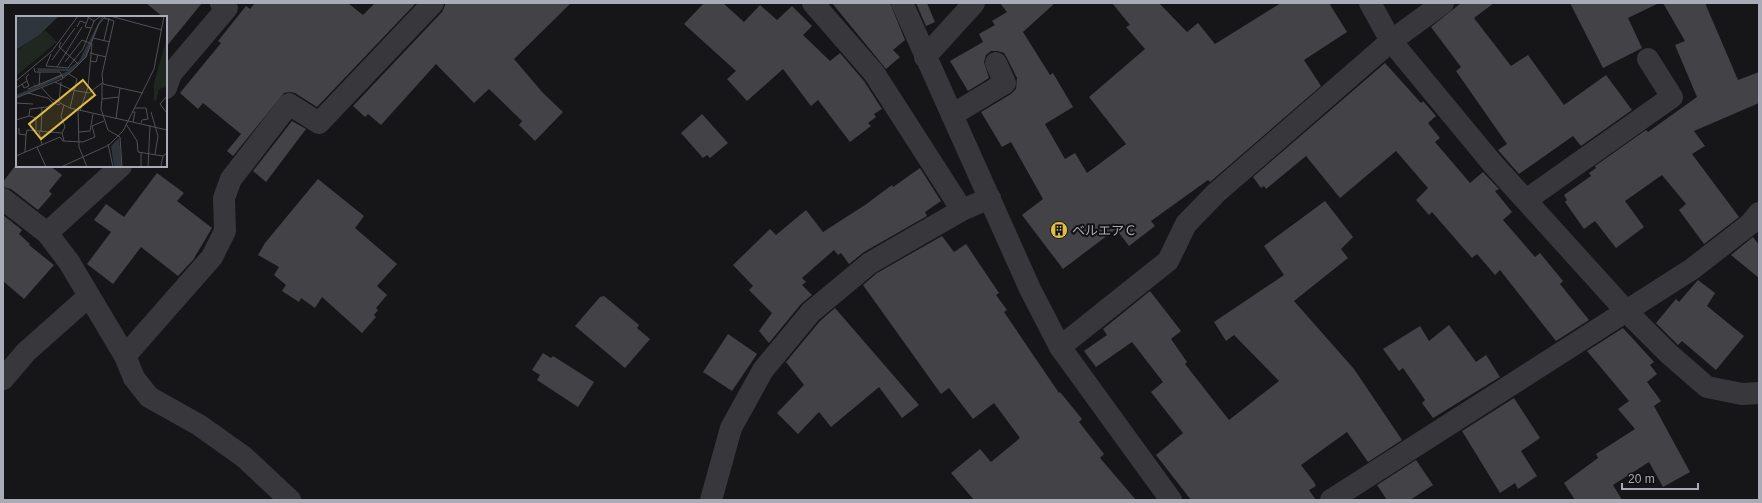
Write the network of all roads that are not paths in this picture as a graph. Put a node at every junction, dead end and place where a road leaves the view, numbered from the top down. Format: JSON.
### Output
{"nodes":[{"id":1,"x":221,"y":3,"type":"edge"},
{"id":2,"x":433,"y":3,"type":"edge"},
{"id":3,"x":813,"y":3,"type":"edge"},
{"id":4,"x":902,"y":3,"type":"edge"},
{"id":5,"x":974,"y":3,"type":"edge"},
{"id":6,"x":1370,"y":3,"type":"edge"},
{"id":7,"x":1443,"y":3,"type":"edge"},
{"id":8,"x":1391,"y":41,"type":"junction"},
{"id":9,"x":926,"y":57,"type":"junction"},
{"id":10,"x":1648,"y":59,"type":"dead end"},
{"id":11,"x":996,"y":63,"type":"dead end"},
{"id":12,"x":167,"y":85,"type":"edge"},
{"id":13,"x":952,"y":115,"type":"junction"},
{"id":14,"x":120,"y":167,"type":"edge"},
{"id":15,"x":990,"y":198,"type":"junction"},
{"id":16,"x":3,"y":199,"type":"edge"},
{"id":17,"x":1526,"y":200,"type":"junction"},
{"id":18,"x":962,"y":210,"type":"junction"},
{"id":19,"x":1759,"y":214,"type":"edge"},
{"id":20,"x":46,"y":233,"type":"junction"},
{"id":21,"x":89,"y":296,"type":"junction"},
{"id":22,"x":1626,"y":311,"type":"junction"},
{"id":23,"x":1060,"y":347,"type":"junction"},
{"id":24,"x":124,"y":356,"type":"junction"},
{"id":25,"x":3,"y":379,"type":"edge"},
{"id":26,"x":1759,"y":393,"type":"edge"},
{"id":27,"x":290,"y":500,"type":"edge"},
{"id":28,"x":712,"y":500,"type":"edge"},
{"id":29,"x":1171,"y":500,"type":"edge"},
{"id":30,"x":1331,"y":500,"type":"edge"}],
"edges":[{"from":1,"to":12,"type":"street"},
{"from":2,"to":24,"type":"street"},
{"from":3,"to":18,"type":"street"},
{"from":4,"to":9,"type":"street"},
{"from":5,"to":9,"type":"street"},
{"from":6,"to":8,"type":"street"},
{"from":7,"to":8,"type":"street"},
{"from":8,"to":17,"type":"street"},
{"from":8,"to":23,"type":"street"},
{"from":9,"to":13,"type":"street"},
{"from":10,"to":17,"type":"street"},
{"from":11,"to":13,"type":"street"},
{"from":13,"to":15,"type":"street"},
{"from":14,"to":20,"type":"street"},
{"from":15,"to":18,"type":"street"},
{"from":15,"to":23,"type":"street"},
{"from":16,"to":20,"type":"street"},
{"from":17,"to":22,"type":"street"},
{"from":18,"to":28,"type":"street"},
{"from":19,"to":22,"type":"street"},
{"from":20,"to":21,"type":"street"},
{"from":21,"to":24,"type":"street"},
{"from":21,"to":25,"type":"street"},
{"from":22,"to":26,"type":"street"},
{"from":22,"to":30,"type":"street"},
{"from":23,"to":29,"type":"street"},
{"from":24,"to":27,"type":"street"}]}
